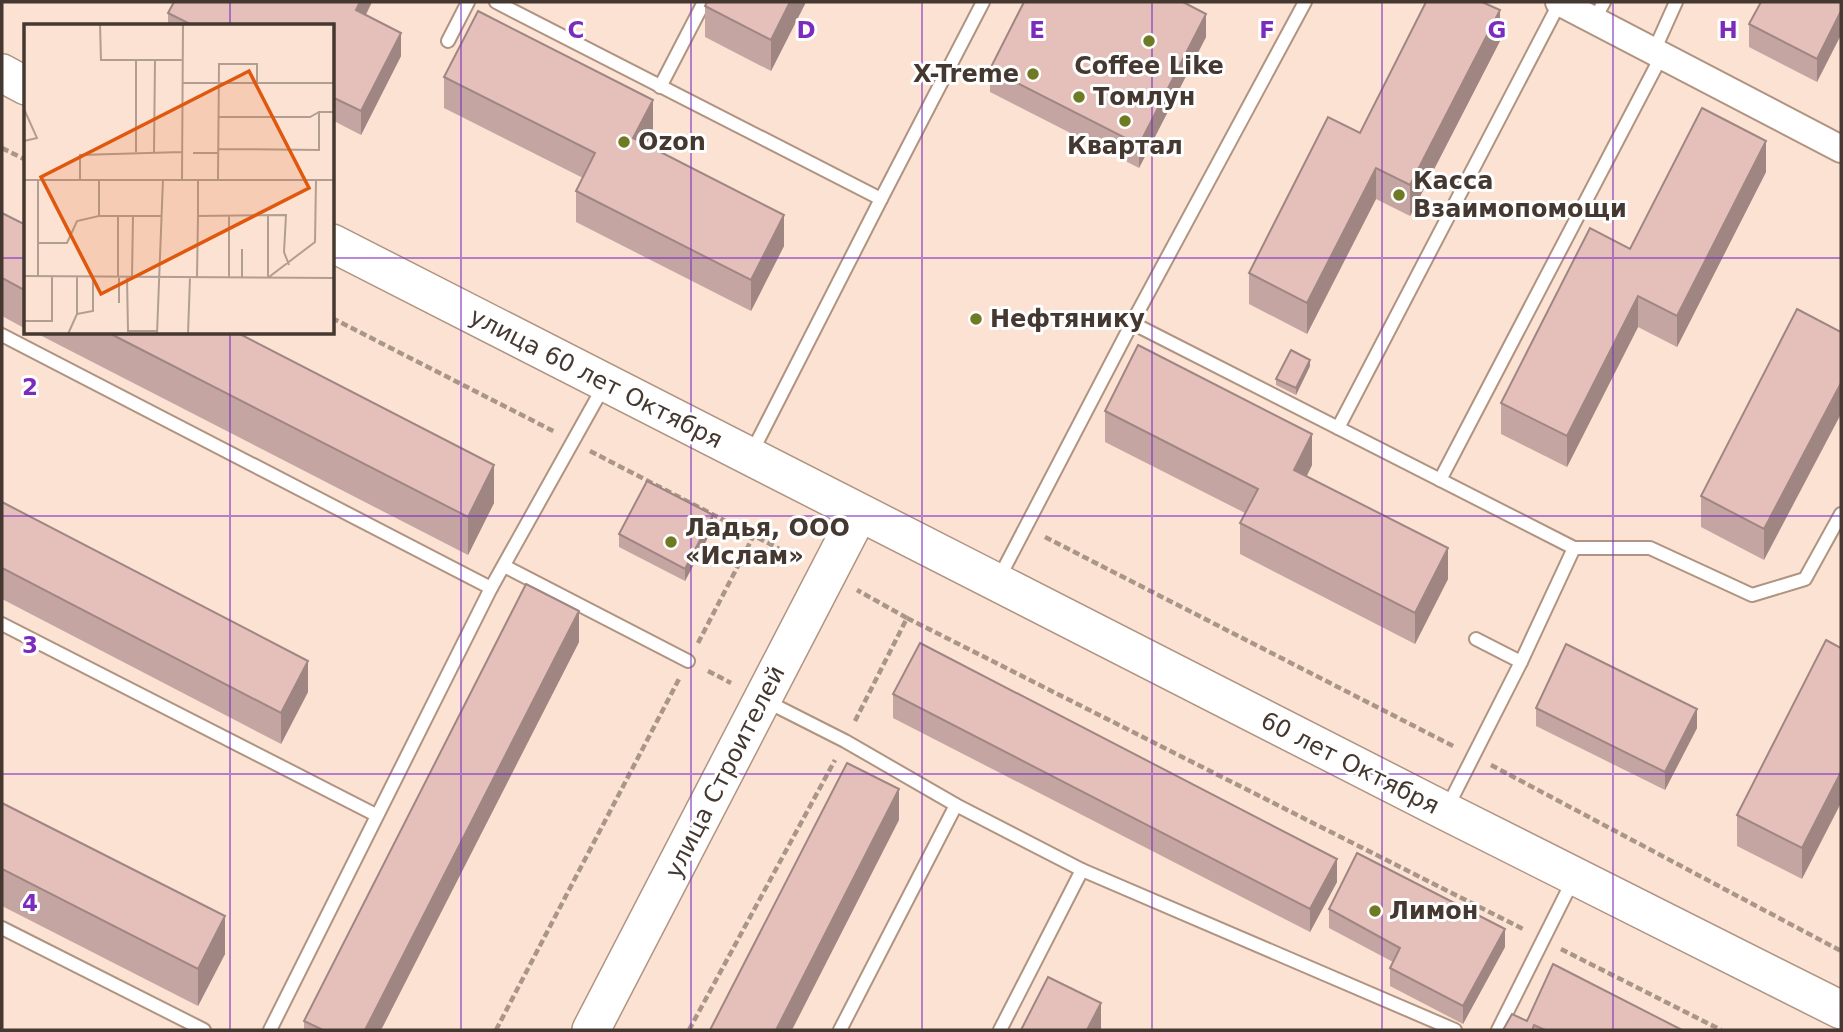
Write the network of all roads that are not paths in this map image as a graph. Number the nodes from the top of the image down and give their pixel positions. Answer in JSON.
{"nodes":[{"id":1,"x":468,"y":2,"type":"edge"},
{"id":2,"x":496,"y":2,"type":"edge"},
{"id":3,"x":704,"y":2,"type":"edge"},
{"id":4,"x":983,"y":2,"type":"edge"},
{"id":5,"x":1305,"y":2,"type":"edge"},
{"id":6,"x":1559,"y":2,"type":"edge"},
{"id":7,"x":1676,"y":2,"type":"edge"},
{"id":8,"x":1599,"y":11,"type":"edge"},
{"id":9,"x":448,"y":41,"type":"dead end"},
{"id":10,"x":1658,"y":53,"type":"junction"},
{"id":11,"x":2,"y":73,"type":"edge"},
{"id":12,"x":24,"y":85,"type":"edge"},
{"id":13,"x":660,"y":87,"type":"junction"},
{"id":14,"x":1839,"y":143,"type":"edge"},
{"id":15,"x":881,"y":199,"type":"junction"},
{"id":16,"x":334,"y":244,"type":"edge"},
{"id":17,"x":1132,"y":323,"type":"junction"},
{"id":18,"x":2,"y":335,"type":"edge"},
{"id":19,"x":605,"y":383,"type":"junction"},
{"id":20,"x":1338,"y":428,"type":"junction"},
{"id":21,"x":749,"y":457,"type":"junction"},
{"id":22,"x":1440,"y":480,"type":"junction"},
{"id":23,"x":859,"y":513,"type":"junction"},
{"id":24,"x":1841,"y":514,"type":"edge"},
{"id":25,"x":1574,"y":548,"type":"junction"},
{"id":26,"x":503,"y":566,"type":"junction"},
{"id":27,"x":997,"y":583,"type":"junction"},
{"id":28,"x":491,"y":589,"type":"junction"},
{"id":29,"x":2,"y":625,"type":"edge"},
{"id":30,"x":1476,"y":639,"type":"dead end"},
{"id":31,"x":688,"y":661,"type":"road end"},
{"id":32,"x":1521,"y":662,"type":"junction"},
{"id":33,"x":762,"y":700,"type":"junction"},
{"id":34,"x":956,"y":805,"type":"junction"},
{"id":35,"x":1445,"y":811,"type":"junction"},
{"id":36,"x":376,"y":816,"type":"junction"},
{"id":37,"x":1082,"y":870,"type":"junction"},
{"id":38,"x":1575,"y":876,"type":"junction"},
{"id":39,"x":2,"y":928,"type":"edge"},
{"id":40,"x":1841,"y":1010,"type":"edge"},
{"id":41,"x":204,"y":1030,"type":"edge"},
{"id":42,"x":270,"y":1030,"type":"edge"},
{"id":43,"x":592,"y":1030,"type":"edge"},
{"id":44,"x":840,"y":1030,"type":"edge"},
{"id":45,"x":1000,"y":1030,"type":"edge"},
{"id":46,"x":1455,"y":1030,"type":"edge"},
{"id":47,"x":1498,"y":1030,"type":"edge"}],
"edges":[{"from":1,"to":9,"type":"lane"},
{"from":2,"to":13,"type":"lane"},
{"from":3,"to":13,"type":"lane"},
{"from":4,"to":15,"type":"lane"},
{"from":5,"to":17,"type":"lane"},
{"from":6,"to":8,"type":"street"},
{"from":6,"to":20,"type":"lane"},
{"from":7,"to":10,"type":"lane"},
{"from":8,"to":10,"type":"street"},
{"from":10,"to":14,"type":"street"},
{"from":10,"to":22,"type":"lane"},
{"from":11,"to":12,"type":"main road"},
{"from":13,"to":15,"type":"lane"},
{"from":15,"to":21,"type":"lane"},
{"from":16,"to":19,"type":"main road","name":"улица 60 лет Октября"},
{"from":17,"to":20,"type":"lane"},
{"from":17,"to":27,"type":"lane"},
{"from":18,"to":28,"type":"lane"},
{"from":19,"to":21,"type":"main road","name":"улица 60 лет Октября"},
{"from":19,"to":26,"type":"lane"},
{"from":20,"to":22,"type":"lane"},
{"from":21,"to":23,"type":"main road","name":"улица 60 лет Октября"},
{"from":22,"to":25,"type":"lane"},
{"from":23,"to":27,"type":"main road","name":"60 лет Октября"},
{"from":23,"to":33,"type":"main road","name":"улица Строителей"},
{"from":24,"to":25,"type":"lane"},
{"from":25,"to":32,"type":"lane"},
{"from":26,"to":28,"type":"lane"},
{"from":26,"to":31,"type":"lane"},
{"from":27,"to":35,"type":"main road","name":"60 лет Октября"},
{"from":28,"to":36,"type":"lane"},
{"from":29,"to":36,"type":"lane"},
{"from":30,"to":32,"type":"lane"},
{"from":32,"to":35,"type":"lane"},
{"from":33,"to":34,"type":"lane"},
{"from":33,"to":43,"type":"main road","name":"улица Строителей"},
{"from":34,"to":37,"type":"lane"},
{"from":34,"to":44,"type":"lane"},
{"from":35,"to":38,"type":"main road","name":"60 лет Октября"},
{"from":36,"to":42,"type":"lane"},
{"from":37,"to":45,"type":"lane"},
{"from":37,"to":46,"type":"lane"},
{"from":38,"to":40,"type":"main road","name":"60 лет Октября"},
{"from":38,"to":47,"type":"lane"},
{"from":39,"to":41,"type":"lane"}]}
